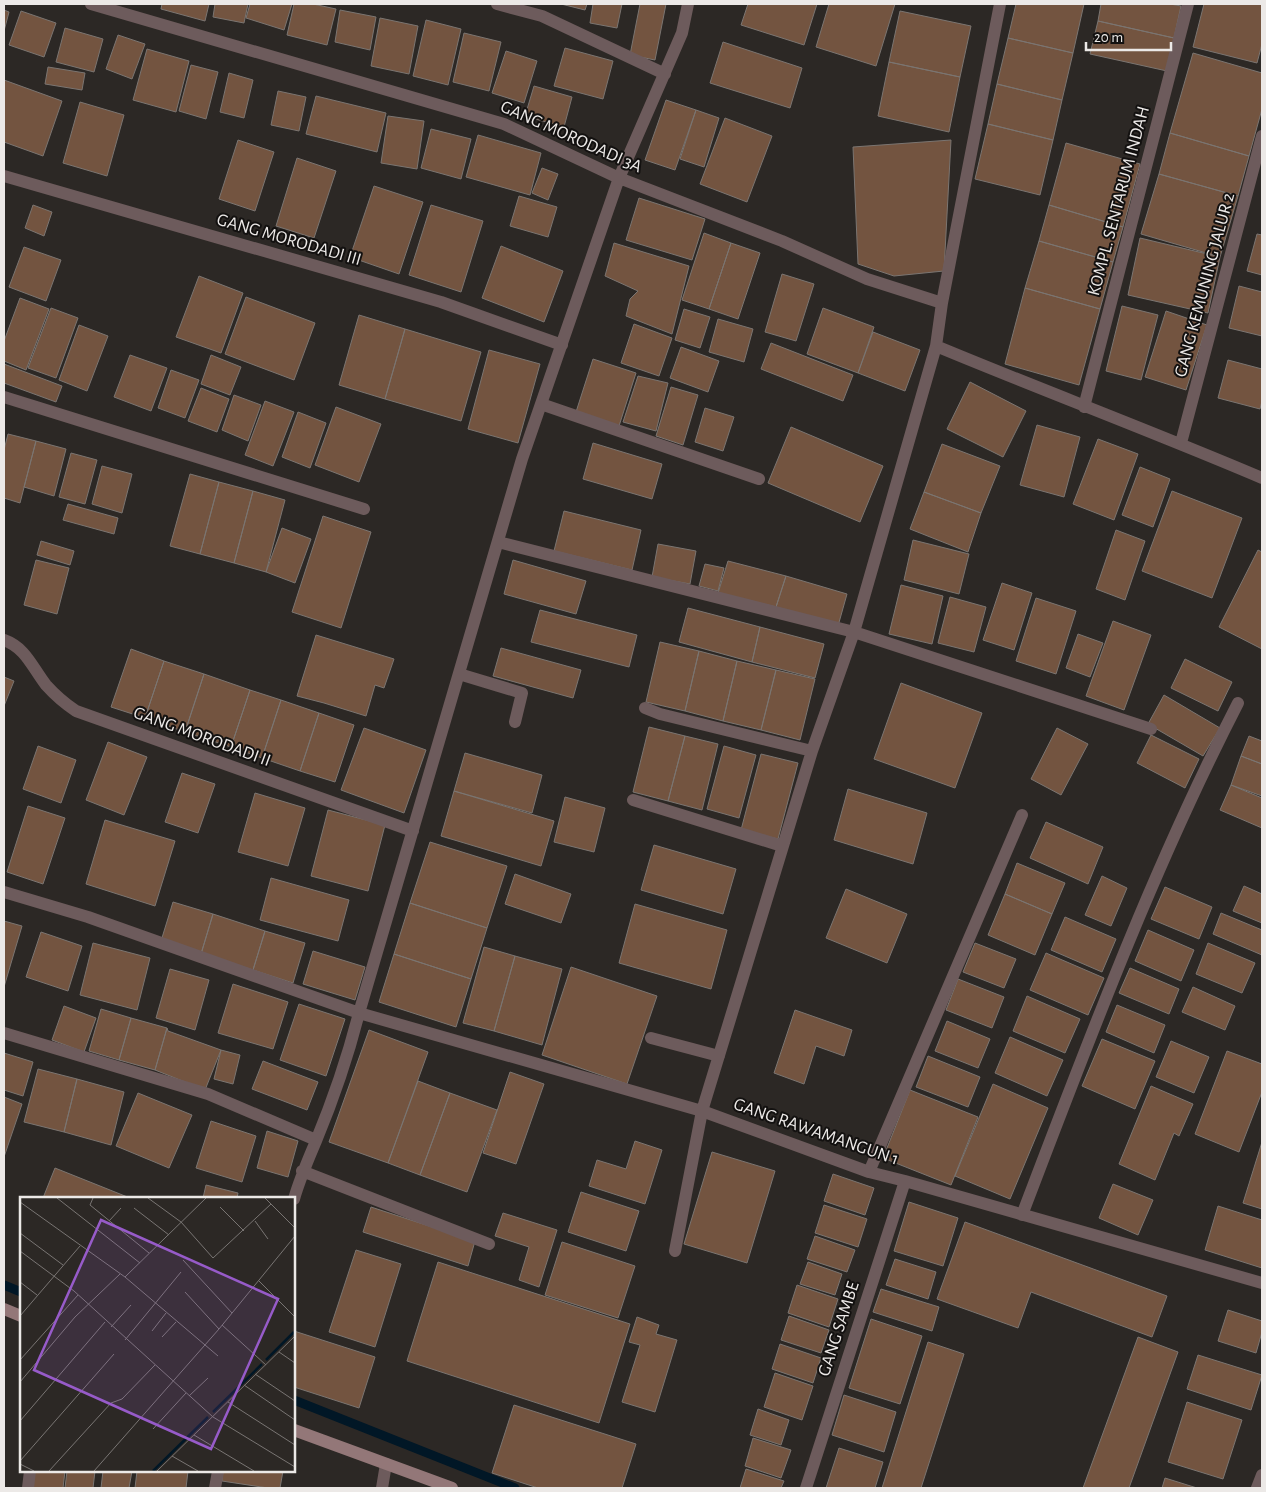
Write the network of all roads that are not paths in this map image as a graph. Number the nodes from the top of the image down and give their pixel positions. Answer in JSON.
{"nodes":[{"id":1,"x":91,"y":4,"type":"edge"},
{"id":2,"x":497,"y":4,"type":"edge"},
{"id":3,"x":688,"y":4,"type":"edge"},
{"id":4,"x":1000,"y":4,"type":"edge"},
{"id":5,"x":1188,"y":4,"type":"edge"},
{"id":6,"x":665,"y":74,"type":"junction"},
{"id":7,"x":1262,"y":136,"type":"edge"},
{"id":8,"x":4,"y":176,"type":"edge"},
{"id":9,"x":619,"y":178,"type":"junction"},
{"id":10,"x":942,"y":303,"type":"junction"},
{"id":11,"x":562,"y":345,"type":"junction"},
{"id":12,"x":936,"y":346,"type":"junction"},
{"id":13,"x":4,"y":397,"type":"edge"},
{"id":14,"x":541,"y":404,"type":"junction"},
{"id":15,"x":1084,"y":407,"type":"junction"},
{"id":16,"x":1181,"y":443,"type":"junction"},
{"id":17,"x":1262,"y":478,"type":"edge"},
{"id":18,"x":759,"y":479,"type":"dead end"},
{"id":19,"x":364,"y":509,"type":"dead end"},
{"id":20,"x":498,"y":542,"type":"junction"},
{"id":21,"x":854,"y":632,"type":"junction"},
{"id":22,"x":4,"y":640,"type":"edge"},
{"id":23,"x":460,"y":674,"type":"junction"},
{"id":24,"x":1238,"y":703,"type":"dead end"},
{"id":25,"x":645,"y":708,"type":"dead end"},
{"id":26,"x":515,"y":722,"type":"dead end"},
{"id":27,"x":1151,"y":729,"type":"dead end"},
{"id":28,"x":812,"y":751,"type":"junction"},
{"id":29,"x":633,"y":800,"type":"dead end"},
{"id":30,"x":1022,"y":815,"type":"dead end"},
{"id":31,"x":413,"y":831,"type":"junction"},
{"id":32,"x":782,"y":846,"type":"junction"},
{"id":33,"x":4,"y":892,"type":"edge"},
{"id":34,"x":359,"y":1013,"type":"junction"},
{"id":35,"x":4,"y":1033,"type":"edge"},
{"id":36,"x":651,"y":1038,"type":"dead end"},
{"id":37,"x":719,"y":1056,"type":"junction"},
{"id":38,"x":702,"y":1110,"type":"junction"},
{"id":39,"x":316,"y":1140,"type":"junction"},
{"id":40,"x":302,"y":1171,"type":"junction"},
{"id":41,"x":869,"y":1172,"type":"junction"},
{"id":42,"x":905,"y":1181,"type":"junction"},
{"id":43,"x":294,"y":1197,"type":"edge"},
{"id":44,"x":1022,"y":1214,"type":"junction"},
{"id":45,"x":489,"y":1244,"type":"dead end"},
{"id":46,"x":675,"y":1251,"type":"dead end"},
{"id":47,"x":1262,"y":1283,"type":"edge"},
{"id":48,"x":4,"y":1309,"type":"edge"},
{"id":49,"x":20,"y":1316,"type":"edge"},
{"id":50,"x":295,"y":1430,"type":"edge"},
{"id":51,"x":386,"y":1464,"type":"junction"},
{"id":52,"x":30,"y":1472,"type":"edge"},
{"id":53,"x":218,"y":1472,"type":"edge"},
{"id":54,"x":1262,"y":1475,"type":"edge"},
{"id":55,"x":28,"y":1488,"type":"edge"},
{"id":56,"x":215,"y":1488,"type":"edge"},
{"id":57,"x":382,"y":1488,"type":"edge"},
{"id":58,"x":452,"y":1488,"type":"edge"},
{"id":59,"x":806,"y":1488,"type":"edge"},
{"id":60,"x":1257,"y":1488,"type":"edge"}],
"edges":[{"from":1,"to":9,"type":"street","name":"GANG MORODADI 3A"},
{"from":2,"to":6,"type":"street"},
{"from":3,"to":6,"type":"street"},
{"from":4,"to":10,"type":"street"},
{"from":5,"to":15,"type":"street","name":"KOMPL. SENTARUM INDAH"},
{"from":6,"to":9,"type":"street"},
{"from":7,"to":16,"type":"street","name":"GANG KEMUNING JALUR 2"},
{"from":8,"to":11,"type":"street","name":"GANG MORODADI III"},
{"from":9,"to":10,"type":"street","name":"GANG MORODADI 3A"},
{"from":9,"to":11,"type":"street"},
{"from":10,"to":12,"type":"street"},
{"from":11,"to":14,"type":"street"},
{"from":12,"to":15,"type":"street"},
{"from":12,"to":21,"type":"street"},
{"from":13,"to":19,"type":"street"},
{"from":14,"to":18,"type":"street"},
{"from":14,"to":20,"type":"street"},
{"from":15,"to":16,"type":"street"},
{"from":16,"to":17,"type":"street"},
{"from":20,"to":21,"type":"street"},
{"from":20,"to":23,"type":"street"},
{"from":21,"to":27,"type":"street"},
{"from":21,"to":28,"type":"street"},
{"from":22,"to":31,"type":"street","name":"GANG MORODADI II"},
{"from":23,"to":26,"type":"street"},
{"from":23,"to":31,"type":"street"},
{"from":24,"to":44,"type":"street"},
{"from":25,"to":28,"type":"street"},
{"from":28,"to":32,"type":"street"},
{"from":29,"to":32,"type":"street"},
{"from":30,"to":41,"type":"street"},
{"from":31,"to":34,"type":"street"},
{"from":32,"to":37,"type":"street"},
{"from":33,"to":34,"type":"street","name":"GANG RAWAMANGUN 1"},
{"from":34,"to":38,"type":"street","name":"GANG RAWAMANGUN 1"},
{"from":34,"to":39,"type":"street"},
{"from":35,"to":39,"type":"street"},
{"from":36,"to":37,"type":"street"},
{"from":37,"to":38,"type":"street"},
{"from":38,"to":41,"type":"street","name":"GANG RAWAMANGUN 1"},
{"from":38,"to":46,"type":"street"},
{"from":39,"to":40,"type":"street"},
{"from":40,"to":43,"type":"street"},
{"from":40,"to":45,"type":"street"},
{"from":41,"to":42,"type":"street","name":"GANG RAWAMANGUN 1"},
{"from":42,"to":44,"type":"street","name":"GANG RAWAMANGUN 1"},
{"from":42,"to":59,"type":"street","name":"GANG SAMBE"},
{"from":44,"to":47,"type":"street","name":"GANG RAWAMANGUN 1"},
{"from":48,"to":49,"type":"street"},
{"from":50,"to":51,"type":"street"},
{"from":51,"to":57,"type":"street"},
{"from":51,"to":58,"type":"street"},
{"from":52,"to":55,"type":"street"},
{"from":53,"to":56,"type":"street"},
{"from":54,"to":60,"type":"street"}]}
